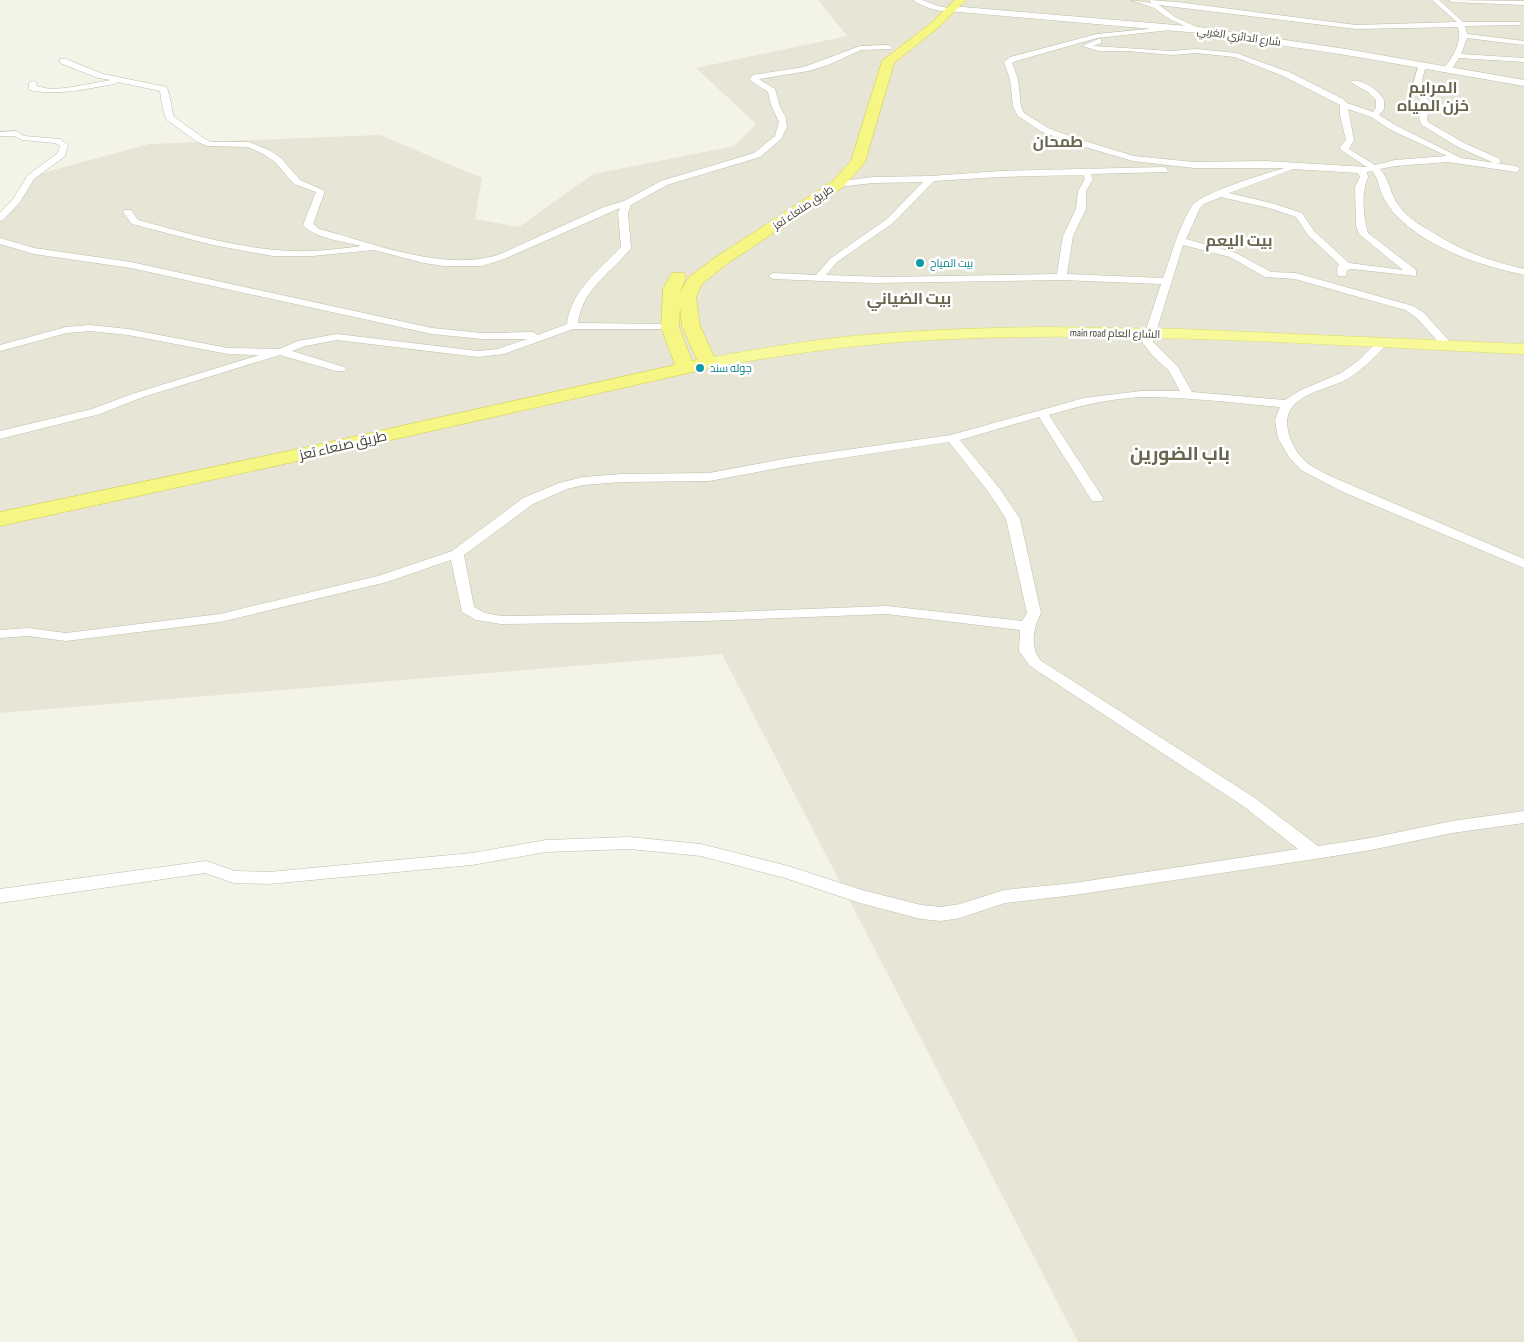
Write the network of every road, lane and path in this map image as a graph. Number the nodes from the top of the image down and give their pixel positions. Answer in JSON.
{"nodes":[{"id":1,"x":916,"y":0,"type":"edge"},
{"id":2,"x":1134,"y":0,"type":"edge"},
{"id":3,"x":1435,"y":0,"type":"edge"},
{"id":4,"x":1452,"y":0,"type":"edge"},
{"id":5,"x":1154,"y":3,"type":"edge"},
{"id":6,"x":1524,"y":3,"type":"edge"},
{"id":7,"x":949,"y":4,"type":"edge"},
{"id":8,"x":1461,"y":23,"type":"junction"},
{"id":9,"x":1519,"y":23,"type":"dead end"},
{"id":10,"x":1177,"y":28,"type":"junction"},
{"id":11,"x":1199,"y":30,"type":"junction"},
{"id":12,"x":1129,"y":33,"type":"junction"},
{"id":13,"x":1464,"y":36,"type":"junction"},
{"id":14,"x":1524,"y":43,"type":"edge"},
{"id":15,"x":888,"y":47,"type":"junction"},
{"id":16,"x":1458,"y":56,"type":"junction"},
{"id":17,"x":1524,"y":60,"type":"edge"},
{"id":18,"x":63,"y":61,"type":"dead end"},
{"id":19,"x":1422,"y":66,"type":"junction"},
{"id":20,"x":1447,"y":70,"type":"junction"},
{"id":21,"x":123,"y":81,"type":"junction"},
{"id":22,"x":1354,"y":82,"type":"dead end"},
{"id":23,"x":33,"y":83,"type":"dead end"},
{"id":24,"x":1524,"y":84,"type":"edge"},
{"id":25,"x":862,"y":97,"type":"dead end"},
{"id":26,"x":1344,"y":106,"type":"junction"},
{"id":27,"x":1374,"y":115,"type":"junction"},
{"id":28,"x":0,"y":134,"type":"edge"},
{"id":29,"x":842,"y":160,"type":"dead end"},
{"id":30,"x":1463,"y":160,"type":"junction"},
{"id":31,"x":1194,"y":165,"type":"junction"},
{"id":32,"x":1299,"y":166,"type":"junction"},
{"id":33,"x":1374,"y":168,"type":"junction"},
{"id":34,"x":1520,"y":170,"type":"edge"},
{"id":35,"x":1362,"y":171,"type":"junction"},
{"id":36,"x":1086,"y":172,"type":"junction"},
{"id":37,"x":931,"y":179,"type":"junction"},
{"id":38,"x":820,"y":180,"type":"junction"},
{"id":39,"x":838,"y":184,"type":"junction"},
{"id":40,"x":1221,"y":194,"type":"junction"},
{"id":41,"x":627,"y":203,"type":"junction"},
{"id":42,"x":128,"y":212,"type":"dead end"},
{"id":43,"x":0,"y":218,"type":"edge"},
{"id":44,"x":0,"y":241,"type":"edge"},
{"id":45,"x":1181,"y":241,"type":"junction"},
{"id":46,"x":377,"y":247,"type":"junction"},
{"id":47,"x":715,"y":247,"type":"dead end"},
{"id":48,"x":1345,"y":266,"type":"junction"},
{"id":49,"x":687,"y":268,"type":"dead end"},
{"id":50,"x":1524,"y":272,"type":"edge"},
{"id":51,"x":773,"y":276,"type":"dead end"},
{"id":52,"x":1062,"y":276,"type":"junction"},
{"id":53,"x":819,"y":277,"type":"junction"},
{"id":54,"x":1167,"y":282,"type":"junction"},
{"id":55,"x":1348,"y":289,"type":"junction"},
{"id":56,"x":572,"y":326,"type":"junction"},
{"id":57,"x":670,"y":327,"type":"junction"},
{"id":58,"x":1150,"y":333,"type":"junction"},
{"id":59,"x":545,"y":334,"type":"junction"},
{"id":60,"x":1382,"y":343,"type":"junction"},
{"id":61,"x":1448,"y":346,"type":"junction"},
{"id":62,"x":0,"y":348,"type":"edge"},
{"id":63,"x":1524,"y":350,"type":"edge"},
{"id":64,"x":280,"y":352,"type":"junction"},
{"id":65,"x":708,"y":363,"type":"junction"},
{"id":66,"x":686,"y":368,"type":"junction"},
{"id":67,"x":340,"y":369,"type":"dead end"},
{"id":68,"x":1188,"y":395,"type":"junction"},
{"id":69,"x":1287,"y":404,"type":"junction"},
{"id":70,"x":1041,"y":412,"type":"junction"},
{"id":71,"x":0,"y":435,"type":"edge"},
{"id":72,"x":952,"y":438,"type":"junction"},
{"id":73,"x":1097,"y":498,"type":"dead end"},
{"id":74,"x":0,"y":519,"type":"edge"},
{"id":75,"x":457,"y":554,"type":"junction"},
{"id":76,"x":1524,"y":564,"type":"edge"},
{"id":77,"x":1027,"y":626,"type":"junction"},
{"id":78,"x":0,"y":634,"type":"edge"},
{"id":79,"x":1524,"y":817,"type":"edge"},
{"id":80,"x":1315,"y":852,"type":"junction"},
{"id":81,"x":0,"y":896,"type":"edge"}],
"edges":[{"from":1,"to":7,"type":"street"},
{"from":2,"to":5,"type":"street"},
{"from":3,"to":8,"type":"street"},
{"from":4,"to":6,"type":"street"},
{"from":5,"to":8,"type":"street"},
{"from":5,"to":11,"type":"street"},
{"from":7,"to":10,"type":"street","name":"شارع الدائري الغربي"},
{"from":7,"to":15,"type":"highway"},
{"from":7,"to":39,"type":"highway","name":"طريق صنعاء تعز"},
{"from":8,"to":9,"type":"street"},
{"from":8,"to":13,"type":"street"},
{"from":10,"to":11,"type":"street","name":"شارع الدائري الغربي"},
{"from":10,"to":12,"type":"street"},
{"from":11,"to":19,"type":"street","name":"شارع الدائري الغربي"},
{"from":12,"to":26,"type":"street"},
{"from":12,"to":31,"type":"street"},
{"from":13,"to":14,"type":"street"},
{"from":13,"to":16,"type":"street"},
{"from":15,"to":25,"type":"highway"},
{"from":15,"to":41,"type":"street"},
{"from":16,"to":17,"type":"street"},
{"from":16,"to":20,"type":"street"},
{"from":18,"to":21,"type":"street"},
{"from":19,"to":20,"type":"street","name":"شارع الدائري الغربي"},
{"from":19,"to":34,"type":"street"},
{"from":20,"to":24,"type":"street","name":"شارع الدائري الغربي"},
{"from":21,"to":23,"type":"street"},
{"from":21,"to":46,"type":"street"},
{"from":22,"to":27,"type":"street"},
{"from":26,"to":27,"type":"street"},
{"from":26,"to":33,"type":"street"},
{"from":27,"to":30,"type":"street"},
{"from":28,"to":43,"type":"street"},
{"from":29,"to":38,"type":"highway","name":"طريق صنعاء تعز"},
{"from":30,"to":33,"type":"street"},
{"from":30,"to":34,"type":"street"},
{"from":31,"to":32,"type":"street"},
{"from":31,"to":36,"type":"street"},
{"from":32,"to":35,"type":"street"},
{"from":32,"to":40,"type":"street"},
{"from":33,"to":35,"type":"street"},
{"from":33,"to":50,"type":"street"},
{"from":35,"to":48,"type":"street"},
{"from":36,"to":37,"type":"street"},
{"from":36,"to":52,"type":"street"},
{"from":37,"to":39,"type":"street"},
{"from":37,"to":53,"type":"street"},
{"from":38,"to":39,"type":"highway"},
{"from":38,"to":47,"type":"highway","name":"طريق صنعاء تعز"},
{"from":39,"to":65,"type":"highway","name":"طريق صنعاء تعز"},
{"from":40,"to":45,"type":"street"},
{"from":40,"to":48,"type":"street"},
{"from":41,"to":46,"type":"street"},
{"from":41,"to":56,"type":"street"},
{"from":42,"to":46,"type":"street"},
{"from":44,"to":59,"type":"street"},
{"from":45,"to":54,"type":"street"},
{"from":45,"to":55,"type":"street"},
{"from":48,"to":55,"type":"street"},
{"from":49,"to":57,"type":"highway"},
{"from":51,"to":53,"type":"street"},
{"from":52,"to":53,"type":"street"},
{"from":52,"to":54,"type":"street"},
{"from":54,"to":58,"type":"street"},
{"from":55,"to":61,"type":"street"},
{"from":56,"to":57,"type":"street"},
{"from":56,"to":59,"type":"street"},
{"from":57,"to":66,"type":"highway"},
{"from":58,"to":60,"type":"main road","name":"main road الشارع العام"},
{"from":58,"to":65,"type":"main road","name":"main road الشارع العام"},
{"from":58,"to":68,"type":"street"},
{"from":59,"to":64,"type":"street"},
{"from":60,"to":61,"type":"main road","name":"main road الشارع العام"},
{"from":60,"to":69,"type":"street"},
{"from":61,"to":63,"type":"main road","name":"main road الشارع العام"},
{"from":62,"to":64,"type":"street"},
{"from":64,"to":67,"type":"street"},
{"from":64,"to":71,"type":"street"},
{"from":65,"to":66,"type":"highway","name":"طريق صنعاء تعز"},
{"from":66,"to":74,"type":"highway","name":"طريق صنعاء تعز"},
{"from":68,"to":69,"type":"street"},
{"from":68,"to":70,"type":"street"},
{"from":69,"to":76,"type":"street"},
{"from":70,"to":72,"type":"street"},
{"from":70,"to":73,"type":"street"},
{"from":72,"to":75,"type":"street"},
{"from":72,"to":77,"type":"street"},
{"from":75,"to":77,"type":"street"},
{"from":75,"to":78,"type":"street"},
{"from":77,"to":80,"type":"street"},
{"from":79,"to":80,"type":"street"},
{"from":80,"to":81,"type":"street"}]}
